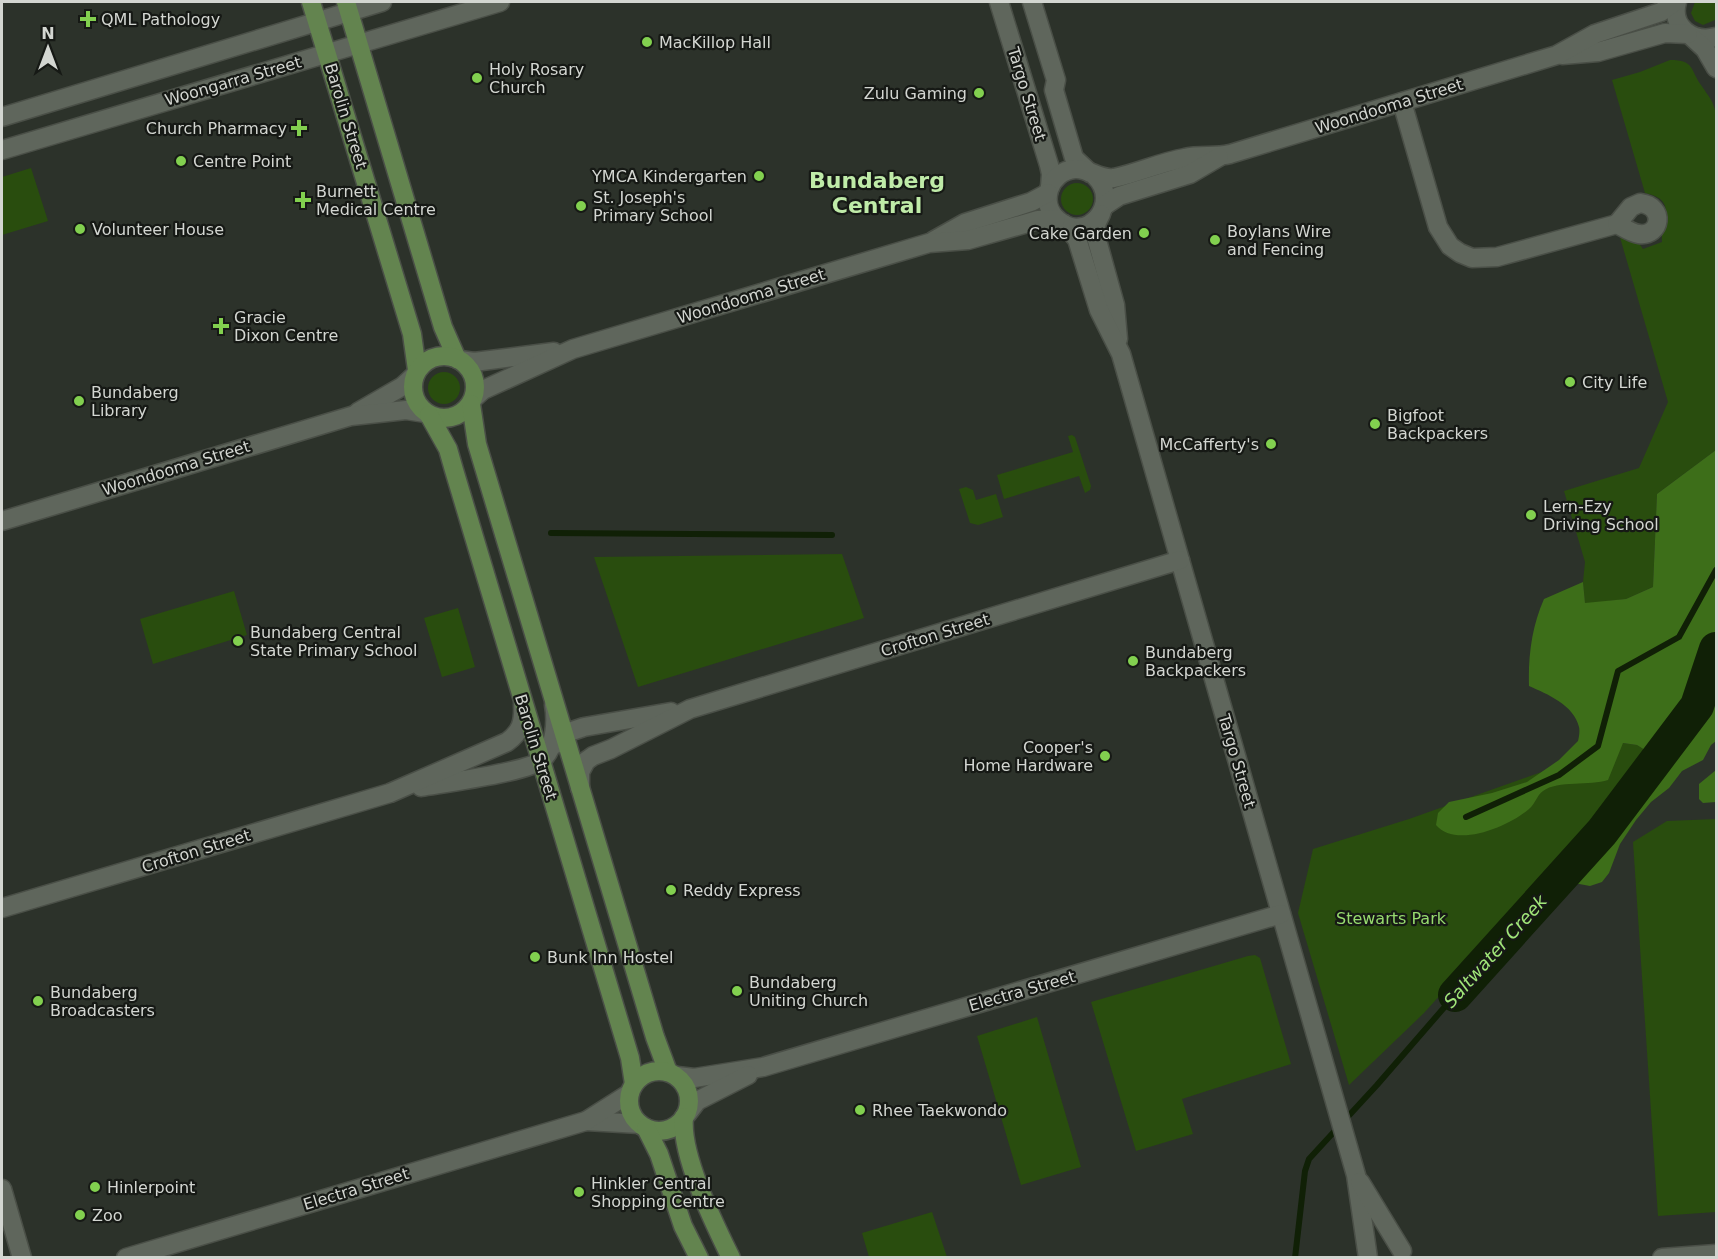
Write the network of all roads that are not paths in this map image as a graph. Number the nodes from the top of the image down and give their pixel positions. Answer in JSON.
{"nodes":[{"id":1,"x":311,"y":2,"type":"edge"},
{"id":2,"x":382,"y":2,"type":"edge"},
{"id":3,"x":500,"y":2,"type":"edge"},
{"id":4,"x":1001,"y":2,"type":"edge"},
{"id":5,"x":1032,"y":2,"type":"edge"},
{"id":6,"x":1676,"y":2,"type":"edge"},
{"id":7,"x":348,"y":7,"type":"edge"},
{"id":8,"x":317,"y":21,"type":"junction"},
{"id":9,"x":1690,"y":35,"type":"junction"},
{"id":10,"x":1716,"y":37,"type":"edge"},
{"id":11,"x":359,"y":44,"type":"junction"},
{"id":12,"x":327,"y":54,"type":"junction"},
{"id":13,"x":1557,"y":55,"type":"junction"},
{"id":14,"x":1716,"y":68,"type":"edge"},
{"id":15,"x":73,"y":96,"type":"junction"},
{"id":16,"x":1401,"y":102,"type":"junction"},
{"id":17,"x":2,"y":117,"type":"edge"},
{"id":18,"x":82,"y":126,"type":"junction"},
{"id":19,"x":2,"y":150,"type":"edge"},
{"id":20,"x":1220,"y":156,"type":"junction"},
{"id":21,"x":1093,"y":174,"type":"junction"},
{"id":22,"x":1049,"y":190,"type":"junction"},
{"id":23,"x":1103,"y":210,"type":"junction"},
{"id":24,"x":1060,"y":222,"type":"junction"},
{"id":25,"x":1617,"y":224,"type":"dead end"},
{"id":26,"x":929,"y":243,"type":"junction"},
{"id":27,"x":1118,"y":347,"type":"junction"},
{"id":28,"x":573,"y":349,"type":"junction"},
{"id":29,"x":458,"y":359,"type":"junction"},
{"id":30,"x":416,"y":373,"type":"junction"},
{"id":31,"x":473,"y":401,"type":"junction"},
{"id":32,"x":427,"y":414,"type":"junction"},
{"id":33,"x":351,"y":416,"type":"junction"},
{"id":34,"x":2,"y":521,"type":"edge"},
{"id":35,"x":1180,"y":560,"type":"junction"},
{"id":36,"x":523,"y":703,"type":"junction"},
{"id":37,"x":554,"y":703,"type":"junction"},
{"id":38,"x":690,"y":709,"type":"junction"},
{"id":39,"x":563,"y":734,"type":"junction"},
{"id":40,"x":541,"y":761,"type":"junction"},
{"id":41,"x":580,"y":788,"type":"junction"},
{"id":42,"x":549,"y":789,"type":"junction"},
{"id":43,"x":390,"y":793,"type":"junction"},
{"id":44,"x":2,"y":908,"type":"edge"},
{"id":45,"x":1281,"y":914,"type":"junction"},
{"id":46,"x":763,"y":1067,"type":"junction"},
{"id":47,"x":673,"y":1074,"type":"junction"},
{"id":48,"x":632,"y":1088,"type":"junction"},
{"id":49,"x":686,"y":1115,"type":"junction"},
{"id":50,"x":586,"y":1121,"type":"junction"},
{"id":51,"x":643,"y":1126,"type":"junction"},
{"id":52,"x":1354,"y":1171,"type":"junction"},
{"id":53,"x":2,"y":1189,"type":"edge"},
{"id":54,"x":1716,"y":1254,"type":"edge"},
{"id":55,"x":1410,"y":1255,"type":"edge"},
{"id":56,"x":22,"y":1257,"type":"edge"},
{"id":57,"x":126,"y":1257,"type":"edge"},
{"id":58,"x":699,"y":1257,"type":"edge"},
{"id":59,"x":731,"y":1257,"type":"edge"},
{"id":60,"x":1368,"y":1257,"type":"edge"},
{"id":61,"x":1662,"y":1257,"type":"edge"}],
"edges":[{"from":1,"to":8,"type":"main road","name":"Barolin Street"},
{"from":2,"to":7,"type":"street","name":"Woongarra Street"},
{"from":3,"to":11,"type":"street","name":"Woongarra Street"},
{"from":4,"to":22,"type":"street","name":"Targo Street"},
{"from":5,"to":21,"type":"street","name":"Targo Street"},
{"from":6,"to":9,"type":"street"},
{"from":6,"to":13,"type":"street","name":"Woondooma Street"},
{"from":7,"to":8,"type":"street","name":"Woongarra Street"},
{"from":7,"to":11,"type":"main road","name":"Barolin Street"},
{"from":8,"to":12,"type":"main road","name":"Barolin Street"},
{"from":8,"to":15,"type":"street","name":"Woongarra Street"},
{"from":9,"to":10,"type":"street","name":"Woondooma Street"},
{"from":9,"to":13,"type":"street","name":"Woondooma Street"},
{"from":9,"to":14,"type":"street"},
{"from":11,"to":12,"type":"street","name":"Woongarra Street"},
{"from":11,"to":29,"type":"main road","name":"Barolin Street"},
{"from":12,"to":18,"type":"street","name":"Woongarra Street"},
{"from":12,"to":30,"type":"main road","name":"Barolin Street"},
{"from":13,"to":16,"type":"street","name":"Woondooma Street"},
{"from":15,"to":17,"type":"street","name":"Woongarra Street"},
{"from":15,"to":18,"type":"street"},
{"from":16,"to":20,"type":"street","name":"Woondooma Street"},
{"from":16,"to":25,"type":"street"},
{"from":18,"to":19,"type":"street","name":"Woongarra Street"},
{"from":20,"to":21,"type":"street","name":"Woondooma Street"},
{"from":20,"to":23,"type":"street","name":"Woondooma Street"},
{"from":21,"to":22,"type":"street"},
{"from":21,"to":23,"type":"street"},
{"from":22,"to":24,"type":"street"},
{"from":22,"to":26,"type":"street","name":"Woondooma Street"},
{"from":23,"to":24,"type":"street"},
{"from":23,"to":27,"type":"street","name":"Targo Street"},
{"from":24,"to":26,"type":"street","name":"Woondooma Street"},
{"from":24,"to":27,"type":"street","name":"Targo Street"},
{"from":26,"to":28,"type":"street","name":"Woondooma Street"},
{"from":27,"to":35,"type":"street","name":"Targo Street"},
{"from":28,"to":29,"type":"street","name":"Woondooma Street"},
{"from":28,"to":31,"type":"street","name":"Woondooma Street"},
{"from":29,"to":30,"type":"main road"},
{"from":29,"to":31,"type":"main road"},
{"from":30,"to":32,"type":"main road"},
{"from":30,"to":33,"type":"street","name":"Woondooma Street"},
{"from":31,"to":32,"type":"main road"},
{"from":31,"to":37,"type":"main road","name":"Barolin Street"},
{"from":32,"to":33,"type":"street","name":"Woondooma Street"},
{"from":32,"to":36,"type":"main road","name":"Barolin Street"},
{"from":33,"to":34,"type":"street","name":"Woondooma Street"},
{"from":35,"to":38,"type":"street","name":"Crofton Street"},
{"from":35,"to":45,"type":"street","name":"Targo Street"},
{"from":36,"to":40,"type":"main road","name":"Barolin Street"},
{"from":36,"to":43,"type":"street","name":"Crofton Street"},
{"from":37,"to":39,"type":"main road","name":"Barolin Street"},
{"from":37,"to":40,"type":"street"},
{"from":38,"to":39,"type":"street","name":"Crofton Street"},
{"from":38,"to":41,"type":"street","name":"Crofton Street"},
{"from":39,"to":41,"type":"main road","name":"Barolin Street"},
{"from":39,"to":42,"type":"street"},
{"from":40,"to":42,"type":"main road","name":"Barolin Street"},
{"from":40,"to":43,"type":"street","name":"Crofton Street"},
{"from":41,"to":47,"type":"main road","name":"Barolin Street"},
{"from":42,"to":48,"type":"main road","name":"Barolin Street"},
{"from":43,"to":44,"type":"street","name":"Crofton Street"},
{"from":45,"to":46,"type":"street","name":"Electra Street"},
{"from":45,"to":52,"type":"street","name":"Targo Street"},
{"from":46,"to":47,"type":"street","name":"Electra Street"},
{"from":46,"to":49,"type":"street","name":"Electra Street"},
{"from":47,"to":48,"type":"main road"},
{"from":47,"to":49,"type":"main road"},
{"from":48,"to":50,"type":"street","name":"Electra Street"},
{"from":48,"to":51,"type":"main road"},
{"from":49,"to":51,"type":"main road"},
{"from":49,"to":59,"type":"main road"},
{"from":50,"to":51,"type":"street","name":"Electra Street"},
{"from":50,"to":57,"type":"street","name":"Electra Street"},
{"from":51,"to":58,"type":"main road"},
{"from":52,"to":55,"type":"street","name":"Targo Street"},
{"from":52,"to":60,"type":"street","name":"Targo Street"},
{"from":53,"to":56,"type":"street"},
{"from":54,"to":61,"type":"street"},
{"from":55,"to":60,"type":"street"}]}
